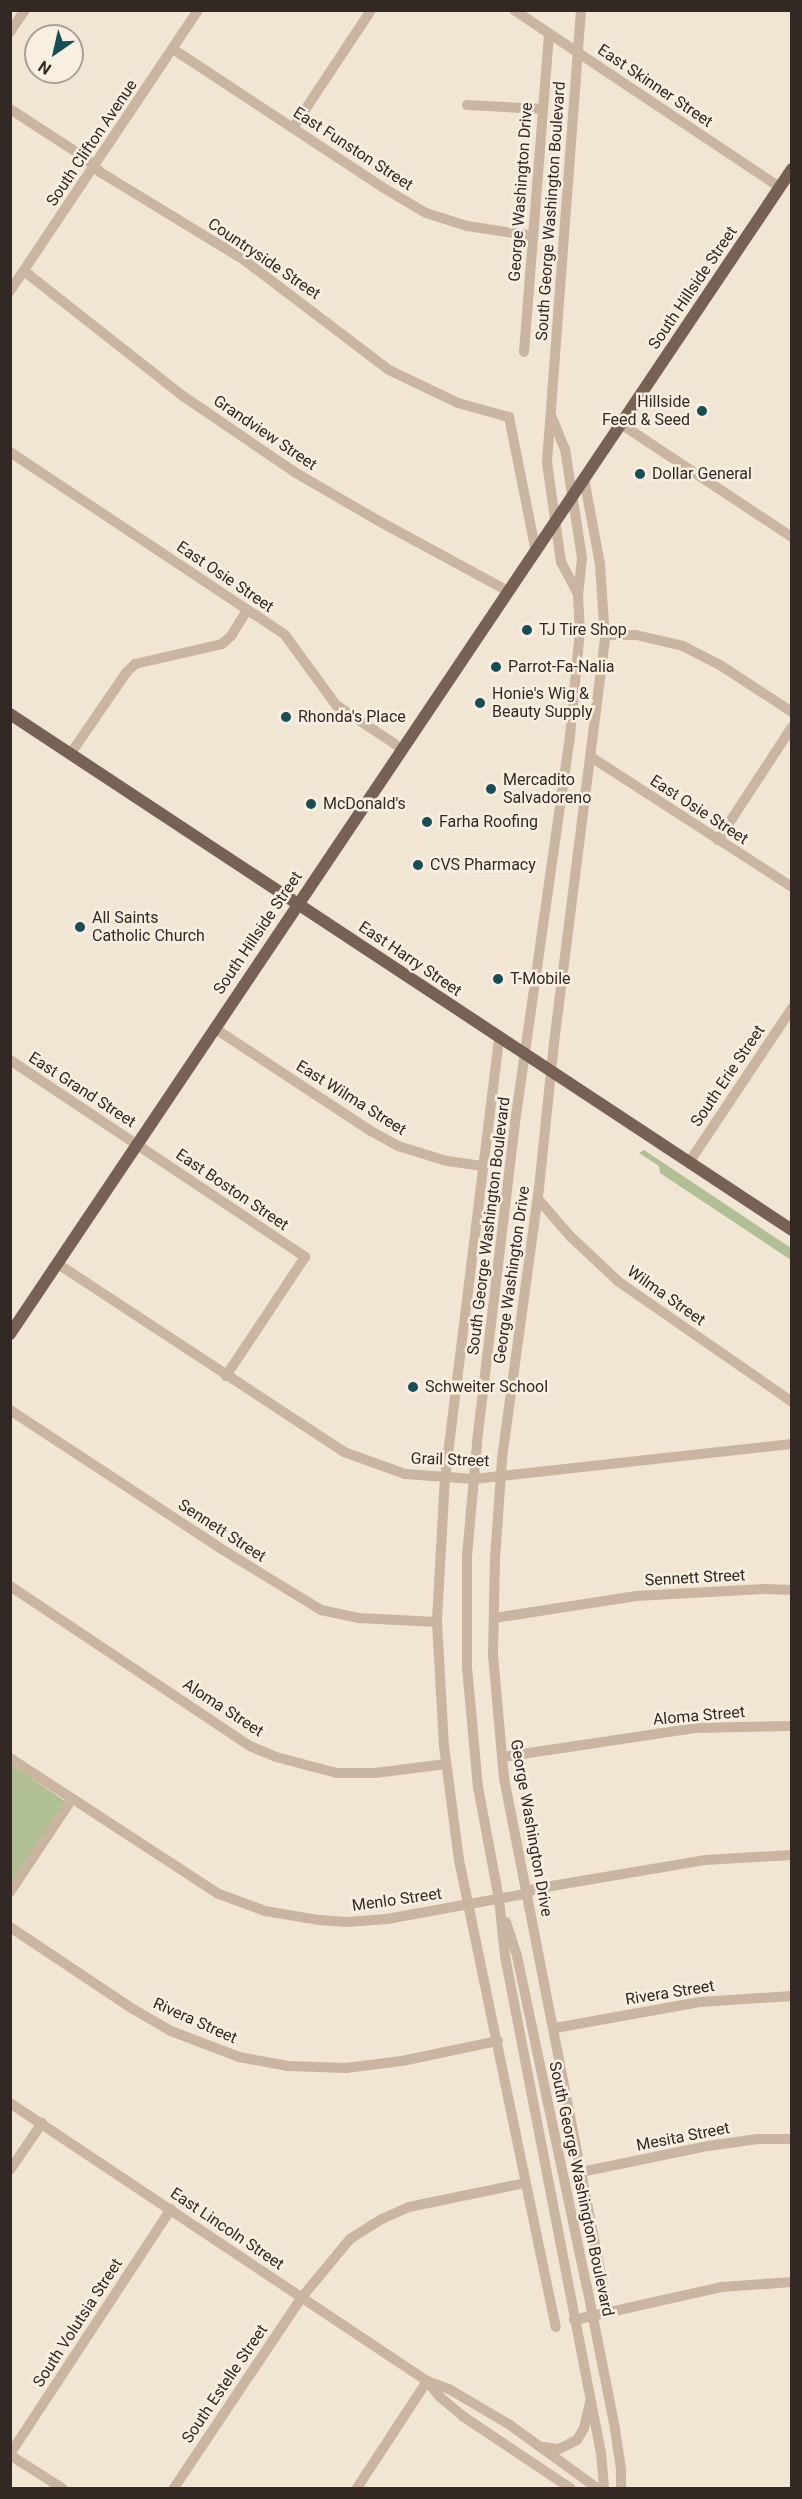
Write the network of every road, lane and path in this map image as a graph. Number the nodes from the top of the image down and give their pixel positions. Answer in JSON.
{"nodes":[{"id":1,"x":25,"y":10,"type":"edge"},
{"id":2,"x":198,"y":10,"type":"edge"},
{"id":3,"x":371,"y":10,"type":"edge"},
{"id":4,"x":514,"y":10,"type":"edge"},
{"id":5,"x":581,"y":10,"type":"edge"},
{"id":6,"x":10,"y":32,"type":"edge"},
{"id":7,"x":549,"y":34,"type":"junction"},
{"id":8,"x":173,"y":49,"type":"junction"},
{"id":9,"x":578,"y":53,"type":"junction"},
{"id":10,"x":467,"y":105,"type":"dead end"},
{"id":11,"x":10,"y":109,"type":"edge"},
{"id":12,"x":543,"y":109,"type":"junction"},
{"id":13,"x":293,"y":128,"type":"junction"},
{"id":14,"x":94,"y":167,"type":"junction"},
{"id":15,"x":792,"y":169,"type":"edge"},
{"id":16,"x":779,"y":187,"type":"junction"},
{"id":17,"x":533,"y":236,"type":"junction"},
{"id":18,"x":24,"y":271,"type":"junction"},
{"id":19,"x":10,"y":291,"type":"edge"},
{"id":20,"x":524,"y":352,"type":"dead end"},
{"id":21,"x":551,"y":414,"type":"junction"},
{"id":22,"x":621,"y":424,"type":"junction"},
{"id":23,"x":10,"y":452,"type":"edge"},
{"id":24,"x":584,"y":478,"type":"junction"},
{"id":25,"x":572,"y":499,"type":"junction"},
{"id":26,"x":555,"y":522,"type":"junction"},
{"id":27,"x":792,"y":537,"type":"edge"},
{"id":28,"x":536,"y":552,"type":"junction"},
{"id":29,"x":508,"y":591,"type":"junction"},
{"id":30,"x":578,"y":594,"type":"junction"},
{"id":31,"x":247,"y":609,"type":"junction"},
{"id":32,"x":604,"y":635,"type":"junction"},
{"id":33,"x":792,"y":712,"type":"edge"},
{"id":34,"x":10,"y":714,"type":"edge"},
{"id":35,"x":792,"y":727,"type":"edge"},
{"id":36,"x":401,"y":748,"type":"junction"},
{"id":37,"x":71,"y":753,"type":"junction"},
{"id":38,"x":591,"y":757,"type":"junction"},
{"id":39,"x":718,"y":840,"type":"junction"},
{"id":40,"x":792,"y":887,"type":"edge"},
{"id":41,"x":297,"y":904,"type":"junction"},
{"id":42,"x":792,"y":1008,"type":"edge"},
{"id":43,"x":214,"y":1028,"type":"junction"},
{"id":44,"x":499,"y":1039,"type":"junction"},
{"id":45,"x":526,"y":1057,"type":"junction"},
{"id":46,"x":10,"y":1060,"type":"edge"},
{"id":47,"x":551,"y":1073,"type":"junction"},
{"id":48,"x":138,"y":1144,"type":"junction"},
{"id":49,"x":690,"y":1161,"type":"junction"},
{"id":50,"x":484,"y":1166,"type":"junction"},
{"id":51,"x":538,"y":1199,"type":"junction"},
{"id":52,"x":792,"y":1230,"type":"edge"},
{"id":53,"x":58,"y":1264,"type":"junction"},
{"id":54,"x":10,"y":1334,"type":"edge"},
{"id":55,"x":226,"y":1376,"type":"junction"},
{"id":56,"x":792,"y":1402,"type":"edge"},
{"id":57,"x":10,"y":1410,"type":"edge"},
{"id":58,"x":792,"y":1444,"type":"edge"},
{"id":59,"x":501,"y":1476,"type":"junction"},
{"id":60,"x":445,"y":1477,"type":"junction"},
{"id":61,"x":474,"y":1479,"type":"junction"},
{"id":62,"x":10,"y":1586,"type":"edge"},
{"id":63,"x":792,"y":1590,"type":"edge"},
{"id":64,"x":494,"y":1618,"type":"junction"},
{"id":65,"x":437,"y":1622,"type":"junction"},
{"id":66,"x":792,"y":1726,"type":"edge"},
{"id":67,"x":502,"y":1757,"type":"junction"},
{"id":68,"x":10,"y":1758,"type":"edge"},
{"id":69,"x":446,"y":1764,"type":"junction"},
{"id":70,"x":72,"y":1799,"type":"junction"},
{"id":71,"x":792,"y":1855,"type":"edge"},
{"id":72,"x":10,"y":1892,"type":"edge"},
{"id":73,"x":525,"y":1894,"type":"junction"},
{"id":74,"x":499,"y":1899,"type":"junction"},
{"id":75,"x":469,"y":1904,"type":"junction"},
{"id":76,"x":10,"y":1927,"type":"edge"},
{"id":77,"x":792,"y":1995,"type":"edge"},
{"id":78,"x":555,"y":2028,"type":"junction"},
{"id":79,"x":498,"y":2041,"type":"junction"},
{"id":80,"x":10,"y":2103,"type":"edge"},
{"id":81,"x":42,"y":2123,"type":"junction"},
{"id":82,"x":792,"y":2139,"type":"edge"},
{"id":83,"x":10,"y":2170,"type":"edge"},
{"id":84,"x":582,"y":2172,"type":"junction"},
{"id":85,"x":525,"y":2182,"type":"junction"},
{"id":86,"x":171,"y":2209,"type":"junction"},
{"id":87,"x":792,"y":2282,"type":"edge"},
{"id":88,"x":603,"y":2285,"type":"dead end"},
{"id":89,"x":302,"y":2297,"type":"junction"},
{"id":90,"x":592,"y":2315,"type":"junction"},
{"id":91,"x":574,"y":2320,"type":"junction"},
{"id":92,"x":556,"y":2327,"type":"dead end"},
{"id":93,"x":427,"y":2381,"type":"junction"},
{"id":94,"x":590,"y":2400,"type":"junction"},
{"id":95,"x":541,"y":2447,"type":"junction"},
{"id":96,"x":10,"y":2454,"type":"edge"},
{"id":97,"x":555,"y":2479,"type":"junction"},
{"id":98,"x":62,"y":2488,"type":"edge"},
{"id":99,"x":174,"y":2488,"type":"edge"},
{"id":100,"x":357,"y":2488,"type":"edge"},
{"id":101,"x":549,"y":2488,"type":"edge"},
{"id":102,"x":570,"y":2488,"type":"edge"},
{"id":103,"x":597,"y":2488,"type":"edge"},
{"id":104,"x":604,"y":2488,"type":"edge"},
{"id":105,"x":621,"y":2488,"type":"edge"}],
"edges":[{"from":1,"to":6,"type":"street"},
{"from":2,"to":8,"type":"street","name":"South Clifton Avenue"},
{"from":3,"to":13,"type":"street"},
{"from":4,"to":7,"type":"street","name":"East Skinner Street"},
{"from":5,"to":9,"type":"street","name":"South George Washington Boulevard"},
{"from":7,"to":9,"type":"street","name":"East Skinner Street"},
{"from":7,"to":12,"type":"street","name":"George Washington Drive"},
{"from":8,"to":13,"type":"street","name":"East Funston Street"},
{"from":8,"to":14,"type":"street","name":"South Clifton Avenue"},
{"from":9,"to":16,"type":"street","name":"East Skinner Street"},
{"from":9,"to":21,"type":"street","name":"South George Washington Boulevard"},
{"from":10,"to":12,"type":"street"},
{"from":11,"to":14,"type":"street","name":"Countryside Street"},
{"from":12,"to":17,"type":"street","name":"George Washington Drive"},
{"from":13,"to":17,"type":"street","name":"East Funston Street"},
{"from":14,"to":18,"type":"street","name":"South Clifton Avenue"},
{"from":14,"to":28,"type":"street","name":"Countryside Street"},
{"from":15,"to":16,"type":"main road","name":"South Hillside Street"},
{"from":16,"to":22,"type":"main road","name":"South Hillside Street"},
{"from":17,"to":20,"type":"street","name":"George Washington Drive"},
{"from":18,"to":19,"type":"street","name":"South Clifton Avenue"},
{"from":18,"to":29,"type":"street","name":"Grandview Street"},
{"from":21,"to":25,"type":"street","name":"South George Washington Boulevard"},
{"from":21,"to":26,"type":"street","name":"South George Washington Boulevard"},
{"from":22,"to":24,"type":"main road","name":"South Hillside Street"},
{"from":22,"to":27,"type":"street"},
{"from":23,"to":31,"type":"street","name":"East Osie Street"},
{"from":24,"to":25,"type":"main road","name":"South Hillside Street"},
{"from":24,"to":32,"type":"street","name":"George Washington Drive"},
{"from":25,"to":26,"type":"main road","name":"South Hillside Street"},
{"from":25,"to":30,"type":"street","name":"South George Washington Boulevard"},
{"from":26,"to":28,"type":"main road","name":"South Hillside Street"},
{"from":26,"to":30,"type":"street","name":"South George Washington Boulevard"},
{"from":28,"to":29,"type":"main road","name":"South Hillside Street"},
{"from":29,"to":36,"type":"main road","name":"South Hillside Street"},
{"from":30,"to":45,"type":"street","name":"South George Washington Boulevard"},
{"from":31,"to":36,"type":"street","name":"East Osie Street"},
{"from":31,"to":37,"type":"street"},
{"from":32,"to":33,"type":"street"},
{"from":32,"to":38,"type":"street","name":"George Washington Drive"},
{"from":34,"to":37,"type":"main road","name":"East Harry Street"},
{"from":35,"to":39,"type":"street"},
{"from":36,"to":41,"type":"main road","name":"South Hillside Street"},
{"from":37,"to":41,"type":"main road","name":"East Harry Street"},
{"from":38,"to":39,"type":"street","name":"East Osie Street"},
{"from":38,"to":47,"type":"street","name":"George Washington Drive"},
{"from":39,"to":40,"type":"street","name":"East Osie Street"},
{"from":41,"to":43,"type":"main road","name":"South Hillside Street"},
{"from":41,"to":44,"type":"main road","name":"East Harry Street"},
{"from":42,"to":49,"type":"street","name":"South Erie Street"},
{"from":43,"to":48,"type":"main road","name":"South Hillside Street"},
{"from":43,"to":50,"type":"street","name":"East Wilma Street"},
{"from":44,"to":45,"type":"main road","name":"East Harry Street"},
{"from":44,"to":50,"type":"street"},
{"from":45,"to":47,"type":"main road","name":"East Harry Street"},
{"from":45,"to":61,"type":"street","name":"South George Washington Boulevard"},
{"from":46,"to":48,"type":"street","name":"East Grand Street"},
{"from":47,"to":49,"type":"main road","name":"East Harry Street"},
{"from":47,"to":51,"type":"street","name":"George Washington Drive"},
{"from":48,"to":53,"type":"main road","name":"South Hillside Street"},
{"from":48,"to":55,"type":"street","name":"East Boston Street"},
{"from":49,"to":52,"type":"main road","name":"East Harry Street"},
{"from":50,"to":60,"type":"street"},
{"from":51,"to":56,"type":"street","name":"Wilma Street"},
{"from":51,"to":59,"type":"street","name":"George Washington Drive"},
{"from":53,"to":54,"type":"main road","name":"South Hillside Street"},
{"from":53,"to":55,"type":"street","name":"Grail Street"},
{"from":55,"to":60,"type":"street","name":"Grail Street"},
{"from":57,"to":65,"type":"street","name":"Sennett Street"},
{"from":58,"to":59,"type":"street","name":"Grail Street"},
{"from":59,"to":61,"type":"street","name":"Grail Street"},
{"from":59,"to":64,"type":"street","name":"George Washington Drive"},
{"from":60,"to":61,"type":"street","name":"Grail Street"},
{"from":60,"to":65,"type":"street"},
{"from":61,"to":74,"type":"street","name":"South George Washington Boulevard"},
{"from":62,"to":69,"type":"street","name":"Aloma Street"},
{"from":63,"to":64,"type":"street","name":"Sennett Street"},
{"from":64,"to":67,"type":"street","name":"George Washington Drive"},
{"from":65,"to":69,"type":"street"},
{"from":66,"to":67,"type":"street","name":"Aloma Street"},
{"from":67,"to":73,"type":"street","name":"George Washington Drive"},
{"from":68,"to":70,"type":"street","name":"Menlo Street"},
{"from":69,"to":75,"type":"street"},
{"from":70,"to":72,"type":"street"},
{"from":70,"to":75,"type":"street","name":"Menlo Street"},
{"from":71,"to":73,"type":"street","name":"Menlo Street"},
{"from":73,"to":74,"type":"street","name":"Menlo Street"},
{"from":73,"to":78,"type":"street","name":"George Washington Drive"},
{"from":74,"to":75,"type":"street","name":"Menlo Street"},
{"from":74,"to":90,"type":"street","name":"South George Washington Boulevard"},
{"from":74,"to":91,"type":"street","name":"South George Washington Boulevard"},
{"from":75,"to":79,"type":"street"},
{"from":76,"to":79,"type":"street","name":"Rivera Street"},
{"from":77,"to":78,"type":"street","name":"Rivera Street"},
{"from":78,"to":84,"type":"street","name":"George Washington Drive"},
{"from":79,"to":85,"type":"street"},
{"from":80,"to":81,"type":"street","name":"East Lincoln Street"},
{"from":81,"to":83,"type":"street"},
{"from":81,"to":86,"type":"street","name":"East Lincoln Street"},
{"from":82,"to":84,"type":"street","name":"Mesita Street"},
{"from":84,"to":88,"type":"street","name":"George Washington Drive"},
{"from":85,"to":89,"type":"street","name":"South Estelle Street"},
{"from":85,"to":92,"type":"street"},
{"from":86,"to":89,"type":"street","name":"East Lincoln Street"},
{"from":86,"to":96,"type":"street","name":"South Volutsia Street"},
{"from":87,"to":90,"type":"street"},
{"from":89,"to":93,"type":"street","name":"East Lincoln Street"},
{"from":89,"to":99,"type":"street","name":"South Estelle Street"},
{"from":90,"to":91,"type":"street"},
{"from":90,"to":105,"type":"street","name":"South George Washington Boulevard"},
{"from":91,"to":94,"type":"street","name":"South George Washington Boulevard"},
{"from":93,"to":95,"type":"street","name":"East Lincoln Street"},
{"from":93,"to":97,"type":"street","name":"East Lincoln Street"},
{"from":93,"to":100,"type":"street"},
{"from":94,"to":95,"type":"street"},
{"from":94,"to":104,"type":"street","name":"South George Washington Boulevard"},
{"from":95,"to":103,"type":"street","name":"East Lincoln Street"},
{"from":96,"to":98,"type":"street"},
{"from":97,"to":101,"type":"street"},
{"from":97,"to":102,"type":"street","name":"East Lincoln Street"}]}
